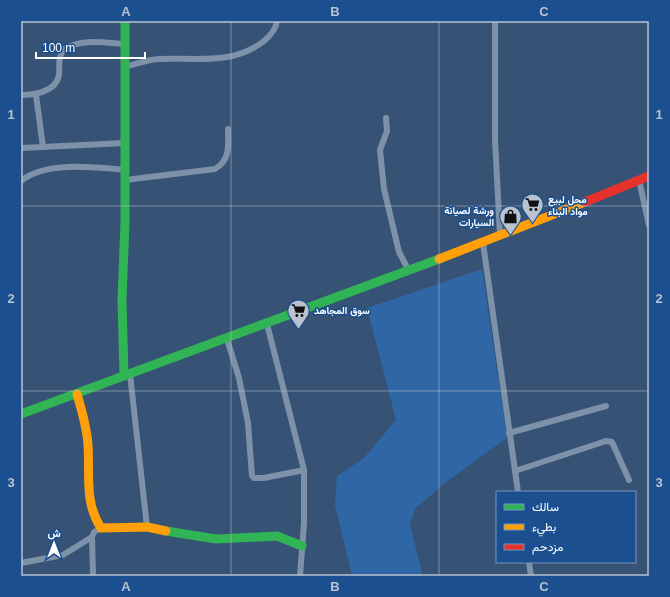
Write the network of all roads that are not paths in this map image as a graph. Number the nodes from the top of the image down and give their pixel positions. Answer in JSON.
{"nodes":[{"id":1,"x":125,"y":21,"type":"edge"},
{"id":2,"x":277,"y":21,"type":"edge"},
{"id":3,"x":495,"y":21,"type":"edge"},
{"id":4,"x":125,"y":44,"type":"junction"},
{"id":5,"x":125,"y":68,"type":"junction"},
{"id":6,"x":21,"y":95,"type":"edge"},
{"id":7,"x":36,"y":95,"type":"junction"},
{"id":8,"x":386,"y":118,"type":"dead end"},
{"id":9,"x":228,"y":128,"type":"dead end"},
{"id":10,"x":125,"y":143,"type":"junction"},
{"id":11,"x":43,"y":147,"type":"junction"},
{"id":12,"x":21,"y":148,"type":"edge"},
{"id":13,"x":125,"y":170,"type":"junction"},
{"id":14,"x":649,"y":176,"type":"edge"},
{"id":15,"x":125,"y":180,"type":"junction"},
{"id":16,"x":639,"y":180,"type":"junction"},
{"id":17,"x":21,"y":181,"type":"edge"},
{"id":18,"x":649,"y":225,"type":"edge"},
{"id":19,"x":500,"y":236,"type":"junction"},
{"id":20,"x":483,"y":243,"type":"junction"},
{"id":21,"x":409,"y":271,"type":"junction"},
{"id":22,"x":267,"y":324,"type":"junction"},
{"id":23,"x":227,"y":339,"type":"junction"},
{"id":24,"x":127,"y":375,"type":"junction"},
{"id":25,"x":77,"y":394,"type":"junction"},
{"id":26,"x":606,"y":406,"type":"dead end"},
{"id":27,"x":21,"y":414,"type":"edge"},
{"id":28,"x":510,"y":432,"type":"junction"},
{"id":29,"x":304,"y":470,"type":"junction"},
{"id":30,"x":515,"y":471,"type":"junction"},
{"id":31,"x":629,"y":480,"type":"dead end"},
{"id":32,"x":518,"y":491,"type":"edge"},
{"id":33,"x":147,"y":527,"type":"junction"},
{"id":34,"x":101,"y":528,"type":"junction"},
{"id":35,"x":92,"y":537,"type":"junction"},
{"id":36,"x":302,"y":546,"type":"junction"},
{"id":37,"x":21,"y":563,"type":"edge"},
{"id":38,"x":529,"y":563,"type":"edge"},
{"id":39,"x":93,"y":576,"type":"edge"},
{"id":40,"x":300,"y":576,"type":"edge"},
{"id":41,"x":531,"y":576,"type":"edge"}],
"edges":[{"from":1,"to":4,"type":"street"},
{"from":2,"to":5,"type":"street"},
{"from":3,"to":19,"type":"street"},
{"from":4,"to":5,"type":"street"},
{"from":4,"to":7,"type":"street"},
{"from":5,"to":10,"type":"street"},
{"from":6,"to":7,"type":"street"},
{"from":7,"to":11,"type":"street"},
{"from":8,"to":21,"type":"street"},
{"from":9,"to":15,"type":"street"},
{"from":10,"to":11,"type":"street"},
{"from":10,"to":13,"type":"street"},
{"from":11,"to":12,"type":"street"},
{"from":13,"to":15,"type":"street"},
{"from":13,"to":17,"type":"street"},
{"from":14,"to":16,"type":"street"},
{"from":15,"to":24,"type":"street"},
{"from":16,"to":18,"type":"street"},
{"from":16,"to":19,"type":"street"},
{"from":19,"to":20,"type":"street"},
{"from":20,"to":21,"type":"street"},
{"from":20,"to":28,"type":"street"},
{"from":21,"to":22,"type":"street"},
{"from":22,"to":23,"type":"street"},
{"from":22,"to":29,"type":"street"},
{"from":23,"to":24,"type":"street"},
{"from":23,"to":29,"type":"street"},
{"from":24,"to":25,"type":"street"},
{"from":24,"to":33,"type":"street"},
{"from":25,"to":27,"type":"street"},
{"from":25,"to":34,"type":"street"},
{"from":26,"to":28,"type":"street"},
{"from":28,"to":30,"type":"street"},
{"from":29,"to":36,"type":"street"},
{"from":30,"to":31,"type":"street"},
{"from":30,"to":32,"type":"street"},
{"from":33,"to":34,"type":"street"},
{"from":33,"to":36,"type":"street"},
{"from":34,"to":35,"type":"street"},
{"from":35,"to":37,"type":"street"},
{"from":35,"to":39,"type":"street"},
{"from":36,"to":40,"type":"street"},
{"from":38,"to":41,"type":"street"}]}
